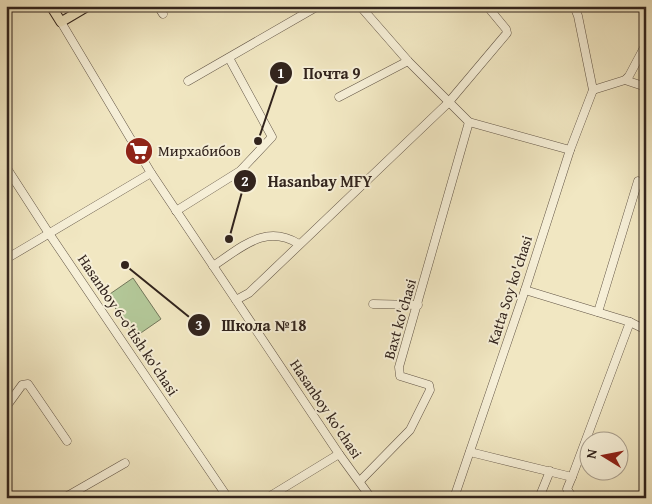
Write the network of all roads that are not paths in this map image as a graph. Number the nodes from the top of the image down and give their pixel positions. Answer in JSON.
{"nodes":[{"id":1,"x":51,"y":6,"type":"edge"},
{"id":2,"x":88,"y":6,"type":"edge"},
{"id":3,"x":318,"y":6,"type":"edge"},
{"id":4,"x":360,"y":6,"type":"edge"},
{"id":5,"x":487,"y":6,"type":"edge"},
{"id":6,"x":574,"y":6,"type":"edge"},
{"id":7,"x":61,"y":22,"type":"junction"},
{"id":8,"x":646,"y":44,"type":"edge"},
{"id":9,"x":229,"y":58,"type":"junction"},
{"id":10,"x":408,"y":61,"type":"junction"},
{"id":11,"x":624,"y":80,"type":"junction"},
{"id":12,"x":188,"y":81,"type":"dead end"},
{"id":13,"x":646,"y":86,"type":"edge"},
{"id":14,"x":593,"y":90,"type":"junction"},
{"id":15,"x":339,"y":97,"type":"dead end"},
{"id":16,"x":448,"y":103,"type":"junction"},
{"id":17,"x":469,"y":122,"type":"junction"},
{"id":18,"x":570,"y":150,"type":"junction"},
{"id":19,"x":6,"y":167,"type":"edge"},
{"id":20,"x":151,"y":173,"type":"junction"},
{"id":21,"x":638,"y":181,"type":"dead end"},
{"id":22,"x":176,"y":211,"type":"junction"},
{"id":23,"x":48,"y":232,"type":"junction"},
{"id":24,"x":299,"y":244,"type":"junction"},
{"id":25,"x":6,"y":258,"type":"edge"},
{"id":26,"x":213,"y":266,"type":"junction"},
{"id":27,"x":525,"y":290,"type":"junction"},
{"id":28,"x":236,"y":300,"type":"junction"},
{"id":29,"x":373,"y":304,"type":"dead end"},
{"id":30,"x":418,"y":305,"type":"junction"},
{"id":31,"x":598,"y":312,"type":"junction"},
{"id":32,"x":630,"y":322,"type":"junction"},
{"id":33,"x":646,"y":330,"type":"edge"},
{"id":34,"x":6,"y":407,"type":"edge"},
{"id":35,"x":67,"y":441,"type":"dead end"},
{"id":36,"x":470,"y":452,"type":"junction"},
{"id":37,"x":339,"y":454,"type":"junction"},
{"id":38,"x":125,"y":463,"type":"dead end"},
{"id":39,"x":550,"y":470,"type":"junction"},
{"id":40,"x":572,"y":477,"type":"junction"},
{"id":41,"x":360,"y":481,"type":"junction"},
{"id":42,"x":64,"y":498,"type":"edge"},
{"id":43,"x":228,"y":498,"type":"edge"},
{"id":44,"x":267,"y":498,"type":"edge"},
{"id":45,"x":371,"y":498,"type":"edge"},
{"id":46,"x":454,"y":498,"type":"edge"},
{"id":47,"x":539,"y":498,"type":"edge"},
{"id":48,"x":573,"y":498,"type":"edge"}],
"edges":[{"from":1,"to":7,"type":"main road","name":"Hasanboy ko'chasi"},
{"from":2,"to":7,"type":"main road"},
{"from":3,"to":9,"type":"street"},
{"from":4,"to":10,"type":"street"},
{"from":5,"to":16,"type":"street"},
{"from":6,"to":14,"type":"street"},
{"from":7,"to":20,"type":"street","name":"Hasanboy ko'chasi"},
{"from":8,"to":11,"type":"street"},
{"from":9,"to":12,"type":"street"},
{"from":9,"to":22,"type":"street"},
{"from":10,"to":15,"type":"street"},
{"from":10,"to":16,"type":"street"},
{"from":11,"to":13,"type":"street"},
{"from":11,"to":14,"type":"street"},
{"from":14,"to":18,"type":"street","name":"Katta Soy ko'chasi"},
{"from":16,"to":17,"type":"street"},
{"from":16,"to":24,"type":"street"},
{"from":17,"to":18,"type":"street"},
{"from":17,"to":30,"type":"street","name":"Baxt ko'chasi"},
{"from":18,"to":27,"type":"street","name":"Katta Soy ko'chasi"},
{"from":19,"to":23,"type":"street","name":"Hasanboy 6-o'tish ko'chasi"},
{"from":20,"to":22,"type":"street","name":"Hasanboy ko'chasi"},
{"from":20,"to":23,"type":"street"},
{"from":21,"to":31,"type":"street"},
{"from":22,"to":26,"type":"street","name":"Hasanboy ko'chasi"},
{"from":23,"to":25,"type":"street"},
{"from":23,"to":43,"type":"street","name":"Hasanboy 6-o'tish ko'chasi"},
{"from":24,"to":26,"type":"street"},
{"from":24,"to":28,"type":"street"},
{"from":26,"to":28,"type":"street","name":"Hasanboy ko'chasi"},
{"from":27,"to":31,"type":"street"},
{"from":27,"to":36,"type":"street","name":"Katta Soy ko'chasi"},
{"from":28,"to":37,"type":"street","name":"Hasanboy ko'chasi"},
{"from":29,"to":30,"type":"street"},
{"from":30,"to":41,"type":"street","name":"Baxt ko'chasi"},
{"from":31,"to":32,"type":"street"},
{"from":32,"to":33,"type":"street"},
{"from":32,"to":40,"type":"street"},
{"from":34,"to":35,"type":"street"},
{"from":36,"to":39,"type":"street"},
{"from":36,"to":46,"type":"street","name":"Katta Soy ko'chasi"},
{"from":37,"to":41,"type":"street","name":"Hasanboy ko'chasi"},
{"from":37,"to":44,"type":"street"},
{"from":38,"to":42,"type":"street"},
{"from":39,"to":40,"type":"street"},
{"from":39,"to":47,"type":"street"},
{"from":40,"to":48,"type":"street"},
{"from":41,"to":45,"type":"street","name":"Hasanboy ko'chasi"}]}
